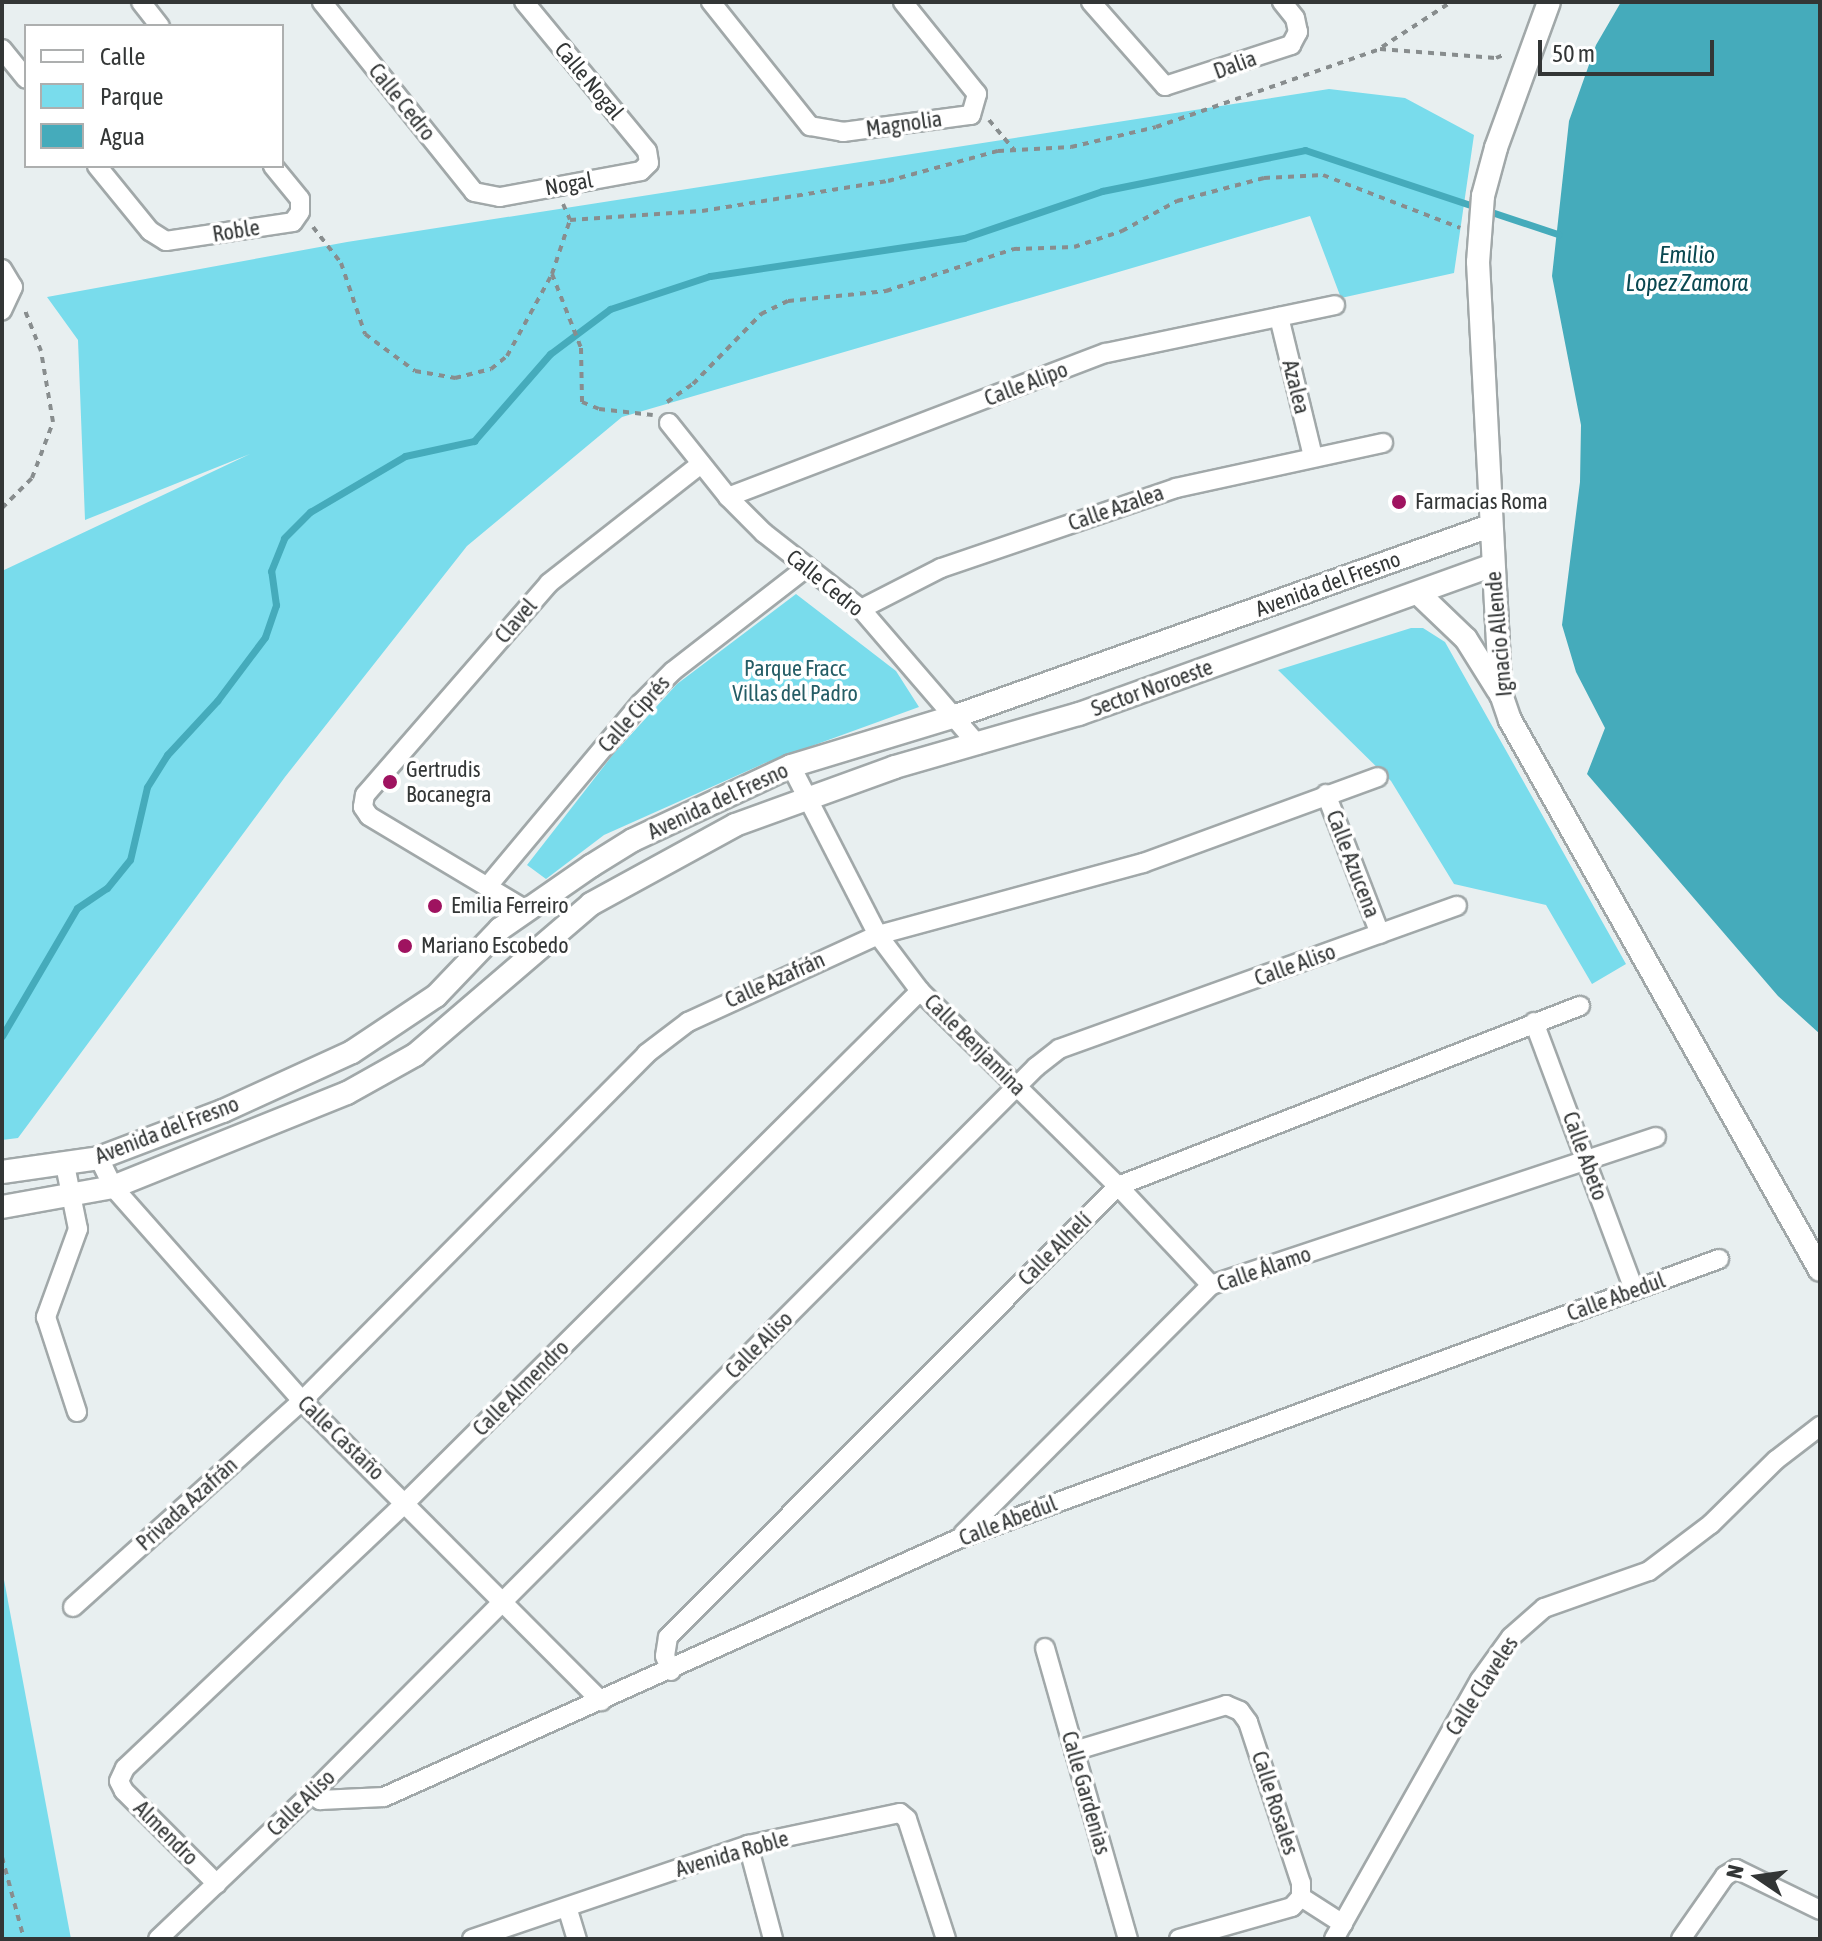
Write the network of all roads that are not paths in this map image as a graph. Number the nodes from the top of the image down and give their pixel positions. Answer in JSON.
{"nodes":[{"id":1,"x":141,"y":2,"type":"edge"},
{"id":2,"x":322,"y":2,"type":"edge"},
{"id":3,"x":524,"y":2,"type":"edge"},
{"id":4,"x":711,"y":2,"type":"edge"},
{"id":5,"x":903,"y":2,"type":"edge"},
{"id":6,"x":1091,"y":2,"type":"edge"},
{"id":7,"x":1282,"y":2,"type":"edge"},
{"id":8,"x":1549,"y":2,"type":"edge"},
{"id":9,"x":158,"y":24,"type":"edge"},
{"id":10,"x":2,"y":49,"type":"edge"},
{"id":11,"x":24,"y":76,"type":"edge"},
{"id":12,"x":649,"y":163,"type":"joint"},
{"id":13,"x":99,"y":168,"type":"edge"},
{"id":14,"x":275,"y":168,"type":"edge"},
{"id":15,"x":485,"y":197,"type":"joint"},
{"id":16,"x":2,"y":269,"type":"edge"},
{"id":17,"x":9,"y":299,"type":"edge"},
{"id":18,"x":1335,"y":305,"type":"dead end"},
{"id":19,"x":1279,"y":317,"type":"junction"},
{"id":20,"x":669,"y":423,"type":"road end"},
{"id":21,"x":1383,"y":443,"type":"dead end"},
{"id":22,"x":1313,"y":457,"type":"junction"},
{"id":23,"x":701,"y":464,"type":"junction"},
{"id":24,"x":728,"y":497,"type":"junction"},
{"id":25,"x":1490,"y":526,"type":"junction"},
{"id":26,"x":1492,"y":565,"type":"junction"},
{"id":27,"x":806,"y":568,"type":"junction"},
{"id":28,"x":1418,"y":593,"type":"junction"},
{"id":29,"x":861,"y":609,"type":"junction"},
{"id":30,"x":1501,"y":694,"type":"junction"},
{"id":31,"x":956,"y":716,"type":"junction"},
{"id":32,"x":978,"y":745,"type":"junction"},
{"id":33,"x":791,"y":766,"type":"junction"},
{"id":34,"x":1378,"y":777,"type":"dead end"},
{"id":35,"x":1326,"y":794,"type":"junction"},
{"id":36,"x":806,"y":797,"type":"junction"},
{"id":37,"x":487,"y":887,"type":"junction"},
{"id":38,"x":1457,"y":906,"type":"dead end"},
{"id":39,"x":526,"y":910,"type":"junction"},
{"id":40,"x":1380,"y":934,"type":"junction"},
{"id":41,"x":878,"y":935,"type":"junction"},
{"id":42,"x":920,"y":991,"type":"junction"},
{"id":43,"x":1580,"y":1006,"type":"dead end"},
{"id":44,"x":1534,"y":1022,"type":"junction"},
{"id":45,"x":1017,"y":1086,"type":"junction"},
{"id":46,"x":1656,"y":1137,"type":"dead end"},
{"id":47,"x":99,"y":1158,"type":"junction"},
{"id":48,"x":1587,"y":1163,"type":"junction"},
{"id":49,"x":65,"y":1165,"type":"junction"},
{"id":50,"x":2,"y":1172,"type":"edge"},
{"id":51,"x":1118,"y":1186,"type":"junction"},
{"id":52,"x":113,"y":1187,"type":"junction"},
{"id":53,"x":74,"y":1196,"type":"junction"},
{"id":54,"x":2,"y":1207,"type":"edge"},
{"id":55,"x":1719,"y":1259,"type":"dead end"},
{"id":56,"x":1820,"y":1270,"type":"edge"},
{"id":57,"x":1211,"y":1285,"type":"junction"},
{"id":58,"x":1634,"y":1290,"type":"junction"},
{"id":59,"x":302,"y":1401,"type":"junction"},
{"id":60,"x":77,"y":1412,"type":"dead end"},
{"id":61,"x":1820,"y":1426,"type":"edge"},
{"id":62,"x":406,"y":1502,"type":"junction"},
{"id":63,"x":958,"y":1539,"type":"junction"},
{"id":64,"x":504,"y":1601,"type":"junction"},
{"id":65,"x":73,"y":1607,"type":"dead end"},
{"id":66,"x":1045,"y":1648,"type":"dead end"},
{"id":67,"x":671,"y":1671,"type":"junction"},
{"id":68,"x":601,"y":1701,"type":"junction"},
{"id":69,"x":1074,"y":1751,"type":"junction"},
{"id":70,"x":119,"y":1781,"type":"joint"},
{"id":71,"x":311,"y":1794,"type":"junction"},
{"id":72,"x":748,"y":1845,"type":"junction"},
{"id":73,"x":217,"y":1884,"type":"junction"},
{"id":74,"x":1301,"y":1897,"type":"junction"},
{"id":75,"x":567,"y":1907,"type":"junction"},
{"id":76,"x":1820,"y":1910,"type":"edge"},
{"id":77,"x":1338,"y":1931,"type":"edge"},
{"id":78,"x":158,"y":1939,"type":"edge"},
{"id":79,"x":472,"y":1939,"type":"edge"},
{"id":80,"x":577,"y":1939,"type":"edge"},
{"id":81,"x":773,"y":1939,"type":"edge"},
{"id":82,"x":946,"y":1939,"type":"edge"},
{"id":83,"x":1128,"y":1939,"type":"edge"},
{"id":84,"x":1179,"y":1939,"type":"edge"},
{"id":85,"x":1681,"y":1939,"type":"edge"}],
"edges":[{"from":1,"to":9,"type":"street"},
{"from":2,"to":15,"type":"street","name":"Calle Cedro"},
{"from":3,"to":12,"type":"street","name":"Calle Nogal"},
{"from":4,"to":5,"type":"street","name":"Magnolia"},
{"from":6,"to":7,"type":"street","name":"Dalia"},
{"from":8,"to":25,"type":"street","name":"Ignacio Allende"},
{"from":10,"to":11,"type":"street"},
{"from":12,"to":15,"type":"street","name":"Nogal"},
{"from":13,"to":14,"type":"street","name":"Roble"},
{"from":16,"to":17,"type":"street"},
{"from":18,"to":19,"type":"street","name":"Calle Alipo"},
{"from":19,"to":22,"type":"street","name":"Azalea"},
{"from":19,"to":24,"type":"street","name":"Calle Alipo"},
{"from":20,"to":23,"type":"street","name":"Calle Cedro"},
{"from":21,"to":22,"type":"street","name":"Calle Azalea"},
{"from":22,"to":29,"type":"street","name":"Calle Azalea"},
{"from":23,"to":24,"type":"street","name":"Calle Cedro"},
{"from":23,"to":37,"type":"street","name":"Clavel"},
{"from":24,"to":27,"type":"street","name":"Calle Cedro"},
{"from":25,"to":26,"type":"street","name":"Ignacio Allende"},
{"from":25,"to":31,"type":"street","name":"Avenida del Fresno"},
{"from":26,"to":28,"type":"street","name":"Sector Noroeste"},
{"from":26,"to":30,"type":"street","name":"Ignacio Allende"},
{"from":27,"to":29,"type":"street","name":"Calle Cedro"},
{"from":27,"to":37,"type":"street","name":"Calle Ciprés"},
{"from":28,"to":30,"type":"street"},
{"from":28,"to":32,"type":"street","name":"Sector Noroeste"},
{"from":29,"to":31,"type":"street","name":"Calle Cedro"},
{"from":30,"to":56,"type":"street","name":"Ignacio Allende"},
{"from":31,"to":32,"type":"street","name":"Calle Cedro"},
{"from":31,"to":33,"type":"street","name":"Avenida del Fresno"},
{"from":32,"to":36,"type":"street","name":"Sector Noroeste"},
{"from":33,"to":36,"type":"street","name":"Calle Benjamina"},
{"from":33,"to":39,"type":"street","name":"Avenida del Fresno"},
{"from":34,"to":35,"type":"street","name":"Calle Azafrán"},
{"from":35,"to":40,"type":"street","name":"Calle Azucena"},
{"from":35,"to":41,"type":"street","name":"Calle Azafrán"},
{"from":36,"to":41,"type":"street","name":"Calle Benjamina"},
{"from":36,"to":52,"type":"street","name":"Avenida del Fresno"},
{"from":37,"to":39,"type":"street"},
{"from":38,"to":40,"type":"street","name":"Calle Aliso"},
{"from":39,"to":47,"type":"street","name":"Avenida del Fresno"},
{"from":40,"to":45,"type":"street","name":"Calle Aliso"},
{"from":41,"to":42,"type":"street","name":"Calle Benjamina"},
{"from":41,"to":59,"type":"street","name":"Calle Azafrán"},
{"from":42,"to":45,"type":"street","name":"Calle Benjamina"},
{"from":42,"to":62,"type":"street","name":"Calle Almendro"},
{"from":43,"to":44,"type":"street","name":"Calle Alhelí"},
{"from":44,"to":48,"type":"street","name":"Calle Abeto"},
{"from":44,"to":51,"type":"street","name":"Calle Alhelí"},
{"from":45,"to":51,"type":"street","name":"Calle Benjamina"},
{"from":45,"to":64,"type":"street","name":"Calle Aliso"},
{"from":46,"to":48,"type":"street","name":"Calle Álamo"},
{"from":47,"to":49,"type":"street","name":"Avenida del Fresno"},
{"from":47,"to":52,"type":"street","name":"Calle Castaño"},
{"from":48,"to":57,"type":"street","name":"Calle Álamo"},
{"from":48,"to":58,"type":"street","name":"Calle Abeto"},
{"from":49,"to":50,"type":"street","name":"Avenida del Fresno"},
{"from":49,"to":53,"type":"street"},
{"from":51,"to":57,"type":"street","name":"Calle Benjamina"},
{"from":51,"to":67,"type":"street","name":"Calle Alhelí"},
{"from":52,"to":53,"type":"street","name":"Avenida del Fresno"},
{"from":52,"to":59,"type":"street","name":"Calle Castaño"},
{"from":53,"to":54,"type":"street","name":"Avenida del Fresno"},
{"from":53,"to":60,"type":"street"},
{"from":55,"to":58,"type":"street","name":"Calle Abedul"},
{"from":57,"to":63,"type":"street","name":"Calle Álamo"},
{"from":58,"to":63,"type":"street","name":"Calle Abedul"},
{"from":59,"to":62,"type":"street","name":"Calle Castaño"},
{"from":59,"to":65,"type":"street","name":"Privada Azafrán"},
{"from":61,"to":77,"type":"street","name":"Calle Claveles"},
{"from":62,"to":64,"type":"street","name":"Calle Castaño"},
{"from":62,"to":70,"type":"street","name":"Calle Almendro"},
{"from":63,"to":67,"type":"street","name":"Calle Abedul"},
{"from":64,"to":68,"type":"street","name":"Calle Castaño"},
{"from":64,"to":71,"type":"street","name":"Calle Aliso"},
{"from":66,"to":69,"type":"street","name":"Calle Gardenias"},
{"from":67,"to":68,"type":"street","name":"Calle Abedul"},
{"from":68,"to":71,"type":"street","name":"Calle Abedul"},
{"from":69,"to":74,"type":"street","name":"Calle Rosales"},
{"from":69,"to":83,"type":"street","name":"Calle Gardenias"},
{"from":70,"to":73,"type":"street","name":"Almendro"},
{"from":71,"to":73,"type":"street","name":"Calle Aliso"},
{"from":72,"to":75,"type":"street","name":"Avenida Roble"},
{"from":72,"to":81,"type":"street"},
{"from":72,"to":82,"type":"street","name":"Avenida Roble"},
{"from":73,"to":78,"type":"street","name":"Calle Aliso"},
{"from":74,"to":77,"type":"street"},
{"from":74,"to":84,"type":"street"},
{"from":75,"to":79,"type":"street","name":"Avenida Roble"},
{"from":75,"to":80,"type":"street"},
{"from":76,"to":85,"type":"street"}]}
